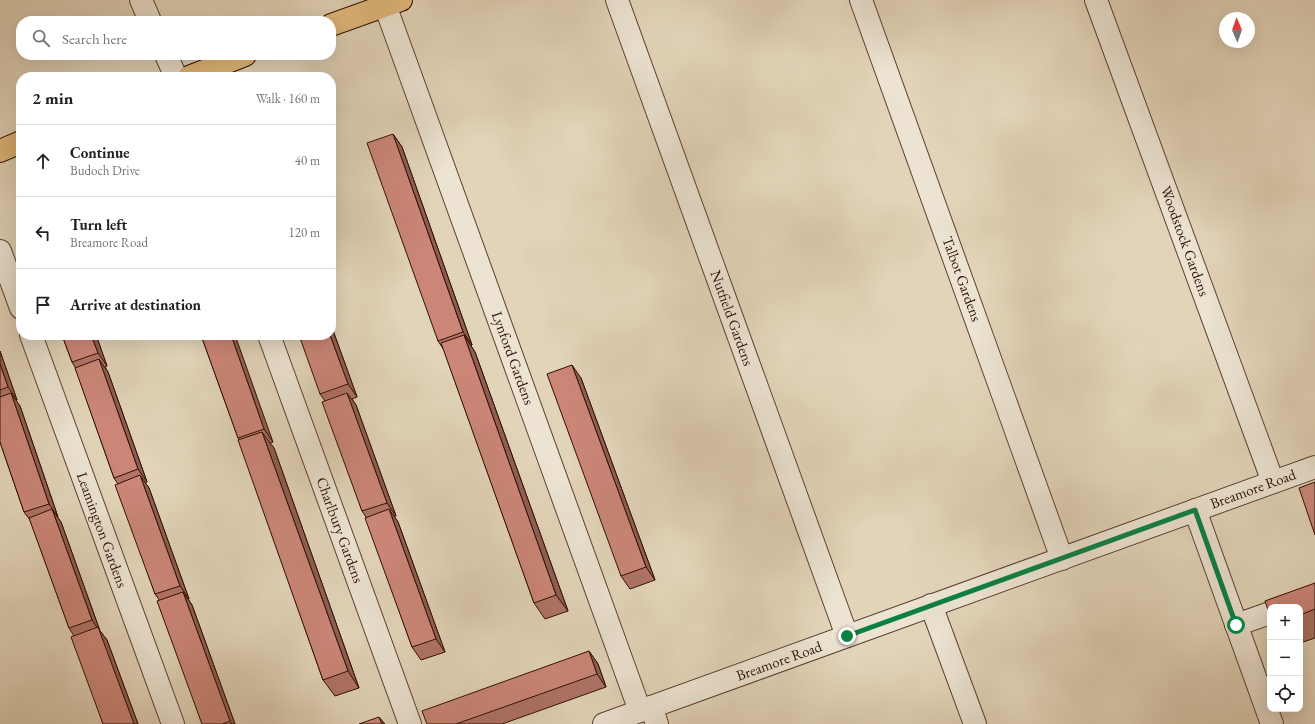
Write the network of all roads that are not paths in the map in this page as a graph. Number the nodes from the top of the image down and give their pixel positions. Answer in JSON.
{"nodes":[{"id":1,"x":141,"y":0,"type":"edge"},
{"id":2,"x":617,"y":0,"type":"edge"},
{"id":3,"x":861,"y":0,"type":"edge"},
{"id":4,"x":1096,"y":0,"type":"edge"},
{"id":5,"x":393,"y":3,"type":"edge"},
{"id":6,"x":148,"y":16,"type":"edge"},
{"id":7,"x":336,"y":23,"type":"edge"},
{"id":8,"x":168,"y":60,"type":"edge"},
{"id":9,"x":232,"y":60,"type":"edge"},
{"id":10,"x":174,"y":72,"type":"edge"},
{"id":11,"x":202,"y":72,"type":"edge"},
{"id":12,"x":16,"y":144,"type":"edge"},
{"id":13,"x":0,"y":151,"type":"edge"},
{"id":14,"x":0,"y":251,"type":"edge"},
{"id":15,"x":16,"y":294,"type":"edge"},
{"id":16,"x":33,"y":340,"type":"edge"},
{"id":17,"x":271,"y":340,"type":"edge"},
{"id":18,"x":1315,"y":467,"type":"edge"},
{"id":19,"x":1273,"y":482,"type":"junction"},
{"id":20,"x":1195,"y":510,"type":"junction"},
{"id":21,"x":1062,"y":558,"type":"junction"},
{"id":22,"x":932,"y":605,"type":"junction"},
{"id":23,"x":1267,"y":614,"type":"edge"},
{"id":24,"x":1236,"y":625,"type":"junction"},
{"id":25,"x":847,"y":636,"type":"junction"},
{"id":26,"x":649,"y":714,"type":"edge"},
{"id":27,"x":173,"y":724,"type":"edge"},
{"id":28,"x":410,"y":724,"type":"edge"},
{"id":29,"x":604,"y":724,"type":"edge"},
{"id":30,"x":975,"y":724,"type":"edge"},
{"id":31,"x":1272,"y":724,"type":"edge"}],
"edges":[{"from":1,"to":6,"type":"street"},
{"from":2,"to":25,"type":"street","name":"Nutfield Gardens"},
{"from":3,"to":21,"type":"street","name":"Talbot Gardens"},
{"from":4,"to":19,"type":"street","name":"Woodstock Gardens"},
{"from":5,"to":7,"type":"main road"},
{"from":5,"to":26,"type":"street","name":"Lynford Gardens"},
{"from":8,"to":10,"type":"street"},
{"from":9,"to":11,"type":"main road"},
{"from":12,"to":13,"type":"main road"},
{"from":14,"to":15,"type":"street"},
{"from":16,"to":27,"type":"street","name":"Leamington Gardens"},
{"from":17,"to":28,"type":"street","name":"Charlbury Gardens"},
{"from":18,"to":19,"type":"street","name":"Breamore Road"},
{"from":19,"to":20,"type":"street","name":"Breamore Road"},
{"from":20,"to":21,"type":"street","name":"Breamore Road"},
{"from":20,"to":24,"type":"street"},
{"from":21,"to":22,"type":"street","name":"Breamore Road"},
{"from":22,"to":25,"type":"street","name":"Breamore Road"},
{"from":22,"to":30,"type":"street"},
{"from":23,"to":24,"type":"street"},
{"from":24,"to":31,"type":"street"},
{"from":25,"to":26,"type":"street","name":"Breamore Road"},
{"from":26,"to":29,"type":"street","name":"Breamore Road"}]}
